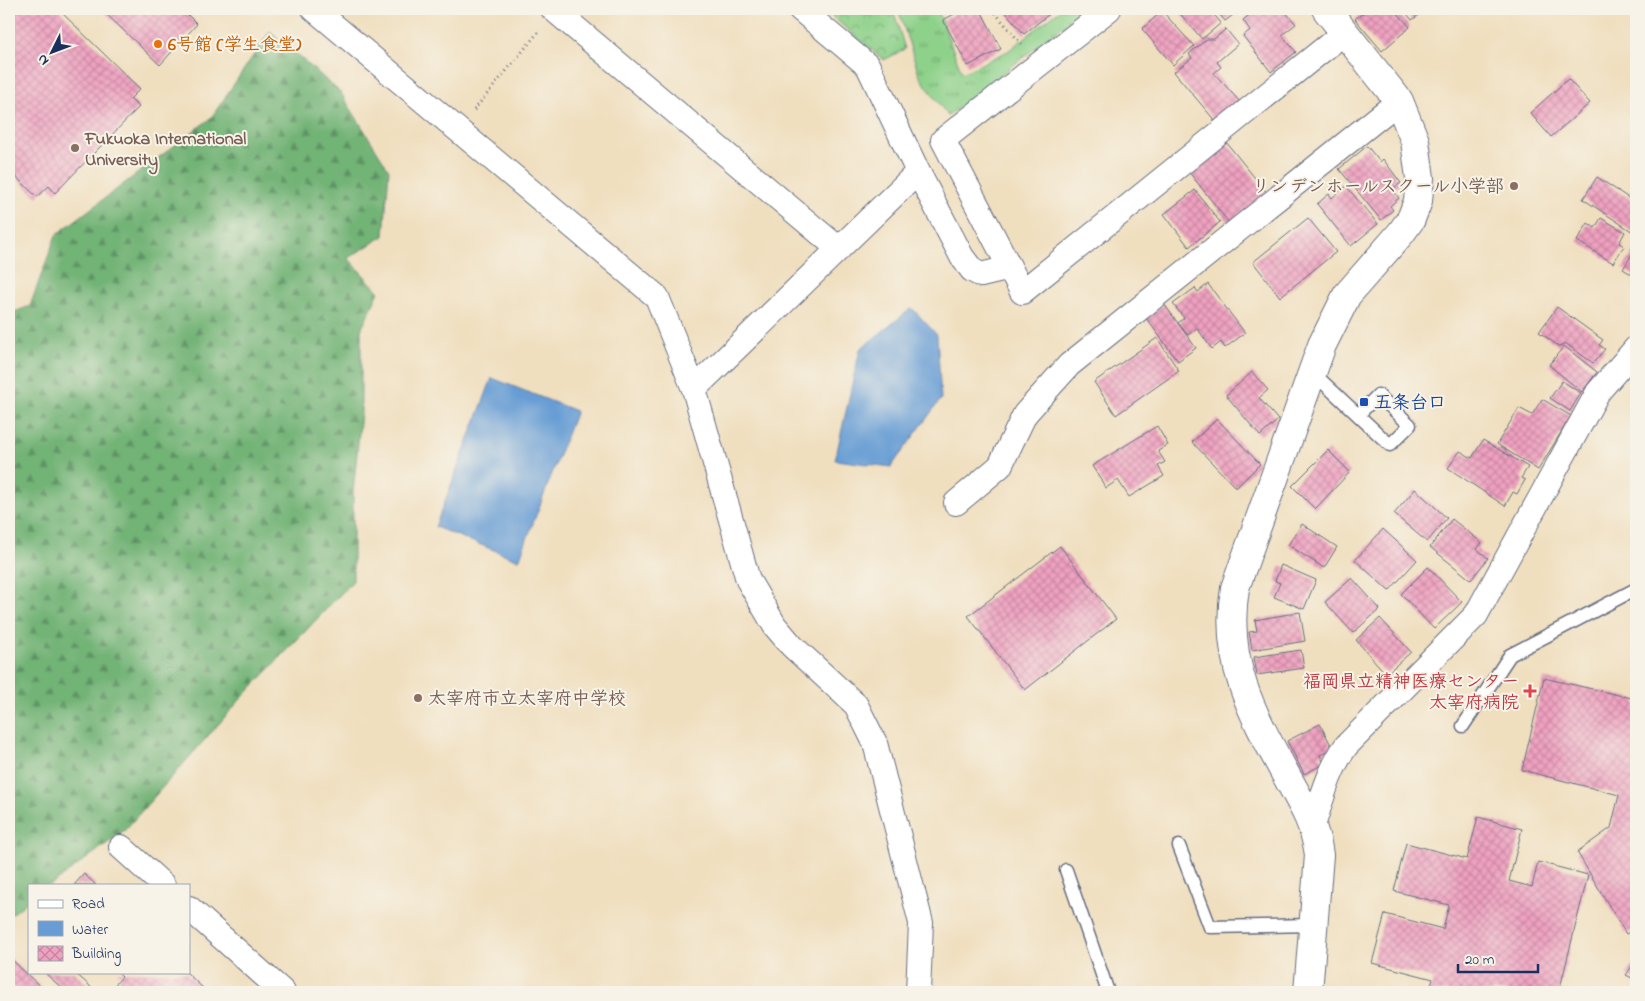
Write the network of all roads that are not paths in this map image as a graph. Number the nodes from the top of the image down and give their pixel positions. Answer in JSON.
{"nodes":[{"id":1,"x":314,"y":9,"type":"edge"},
{"id":2,"x":800,"y":9,"type":"edge"},
{"id":3,"x":1109,"y":9,"type":"edge"},
{"id":4,"x":1326,"y":9,"type":"edge"},
{"id":5,"x":549,"y":16,"type":"edge"},
{"id":6,"x":1345,"y":32,"type":"junction"},
{"id":7,"x":1399,"y":101,"type":"junction"},
{"id":8,"x":918,"y":172,"type":"junction"},
{"id":9,"x":839,"y":250,"type":"junction"},
{"id":10,"x":1010,"y":268,"type":"junction"},
{"id":11,"x":1636,"y":348,"type":"edge"},
{"id":12,"x":1312,"y":372,"type":"junction"},
{"id":13,"x":694,"y":388,"type":"junction"},
{"id":14,"x":1358,"y":414,"type":"junction"},
{"id":15,"x":956,"y":503,"type":"dead end"},
{"id":16,"x":1636,"y":589,"type":"edge"},
{"id":17,"x":1463,"y":726,"type":"dead end"},
{"id":18,"x":1313,"y":826,"type":"junction"},
{"id":19,"x":1179,"y":846,"type":"dead end"},
{"id":20,"x":120,"y":847,"type":"dead end"},
{"id":21,"x":1066,"y":870,"type":"dead end"},
{"id":22,"x":162,"y":884,"type":"edge"},
{"id":23,"x":190,"y":909,"type":"edge"},
{"id":24,"x":1313,"y":925,"type":"junction"},
{"id":25,"x":283,"y":992,"type":"edge"},
{"id":26,"x":918,"y":992,"type":"edge"},
{"id":27,"x":1108,"y":992,"type":"edge"},
{"id":28,"x":1308,"y":992,"type":"edge"}],
"edges":[{"from":1,"to":13,"type":"street"},
{"from":2,"to":8,"type":"street"},
{"from":3,"to":10,"type":"street"},
{"from":4,"to":6,"type":"street"},
{"from":5,"to":9,"type":"street"},
{"from":6,"to":7,"type":"street"},
{"from":6,"to":10,"type":"street"},
{"from":7,"to":12,"type":"street"},
{"from":7,"to":15,"type":"street"},
{"from":8,"to":9,"type":"street"},
{"from":8,"to":10,"type":"street"},
{"from":9,"to":13,"type":"street"},
{"from":11,"to":18,"type":"street"},
{"from":12,"to":14,"type":"lane"},
{"from":12,"to":18,"type":"street"},
{"from":13,"to":26,"type":"street"},
{"from":14,"to":14,"type":"lane"},
{"from":16,"to":17,"type":"lane"},
{"from":18,"to":24,"type":"street"},
{"from":19,"to":24,"type":"lane"},
{"from":20,"to":22,"type":"street"},
{"from":21,"to":27,"type":"lane"},
{"from":23,"to":25,"type":"street"},
{"from":24,"to":28,"type":"street"}]}
